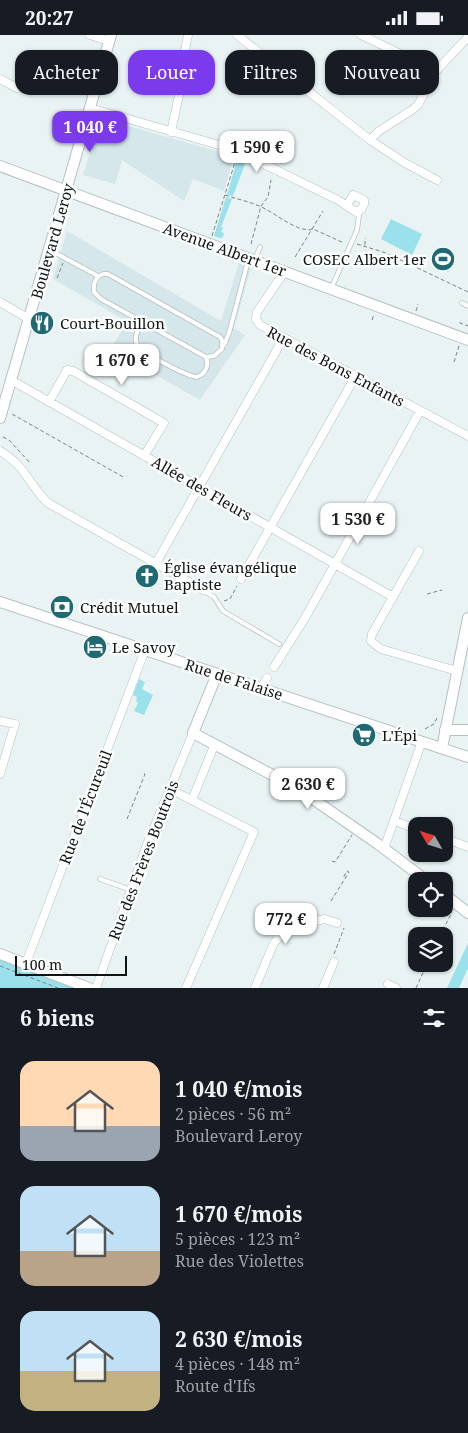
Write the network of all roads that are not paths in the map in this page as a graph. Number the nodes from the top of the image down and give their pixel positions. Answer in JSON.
{"nodes":[{"id":1,"x":90,"y":35,"type":"edge"},
{"id":2,"x":188,"y":35,"type":"edge"},
{"id":3,"x":237,"y":35,"type":"edge"},
{"id":4,"x":361,"y":35,"type":"edge"},
{"id":5,"x":468,"y":37,"type":"edge"},
{"id":6,"x":110,"y":38,"type":"edge"},
{"id":7,"x":392,"y":50,"type":"edge"},
{"id":8,"x":439,"y":68,"type":"edge"},
{"id":9,"x":0,"y":79,"type":"edge"},
{"id":10,"x":15,"y":87,"type":"edge"},
{"id":11,"x":423,"y":95,"type":"edge"},
{"id":12,"x":90,"y":109,"type":"junction"},
{"id":13,"x":171,"y":132,"type":"junction"},
{"id":14,"x":370,"y":140,"type":"junction"},
{"id":15,"x":0,"y":166,"type":"edge"},
{"id":16,"x":437,"y":180,"type":"dead end"},
{"id":17,"x":66,"y":191,"type":"junction"},
{"id":18,"x":347,"y":205,"type":"junction"},
{"id":19,"x":356,"y":212,"type":"junction"},
{"id":20,"x":260,"y":247,"type":"dead end"},
{"id":21,"x":49,"y":250,"type":"junction"},
{"id":22,"x":252,"y":259,"type":"junction"},
{"id":23,"x":285,"y":271,"type":"junction"},
{"id":24,"x":98,"y":276,"type":"junction"},
{"id":25,"x":331,"y":289,"type":"junction"},
{"id":26,"x":0,"y":302,"type":"edge"},
{"id":27,"x":462,"y":303,"type":"dead end"},
{"id":28,"x":468,"y":306,"type":"edge"},
{"id":29,"x":29,"y":319,"type":"junction"},
{"id":30,"x":142,"y":322,"type":"junction"},
{"id":31,"x":283,"y":339,"type":"junction"},
{"id":32,"x":464,"y":341,"type":"edge"},
{"id":33,"x":222,"y":347,"type":"junction"},
{"id":34,"x":206,"y":357,"type":"junction"},
{"id":35,"x":355,"y":377,"type":"junction"},
{"id":36,"x":11,"y":380,"type":"junction"},
{"id":37,"x":49,"y":402,"type":"junction"},
{"id":38,"x":420,"y":411,"type":"junction"},
{"id":39,"x":0,"y":418,"type":"edge"},
{"id":40,"x":468,"y":436,"type":"edge"},
{"id":41,"x":0,"y":451,"type":"edge"},
{"id":42,"x":144,"y":455,"type":"junction"},
{"id":43,"x":199,"y":487,"type":"junction"},
{"id":44,"x":270,"y":527,"type":"junction"},
{"id":45,"x":419,"y":551,"type":"dead end"},
{"id":46,"x":156,"y":563,"type":"junction"},
{"id":47,"x":335,"y":564,"type":"junction"},
{"id":48,"x":241,"y":579,"type":"road end"},
{"id":49,"x":203,"y":590,"type":"joint"},
{"id":50,"x":393,"y":597,"type":"junction"},
{"id":51,"x":0,"y":604,"type":"edge"},
{"id":52,"x":468,"y":618,"type":"edge"},
{"id":53,"x":279,"y":644,"type":"dead end"},
{"id":54,"x":144,"y":650,"type":"junction"},
{"id":55,"x":274,"y":667,"type":"dead end"},
{"id":56,"x":457,"y":671,"type":"junction"},
{"id":57,"x":217,"y":673,"type":"junction"},
{"id":58,"x":267,"y":678,"type":"dead end"},
{"id":59,"x":261,"y":688,"type":"junction"},
{"id":60,"x":0,"y":721,"type":"edge"},
{"id":61,"x":445,"y":730,"type":"junction"},
{"id":62,"x":468,"y":730,"type":"edge"},
{"id":63,"x":193,"y":733,"type":"junction"},
{"id":64,"x":422,"y":741,"type":"junction"},
{"id":65,"x":214,"y":746,"type":"junction"},
{"id":66,"x":442,"y":748,"type":"junction"},
{"id":67,"x":468,"y":757,"type":"edge"},
{"id":68,"x":0,"y":774,"type":"edge"},
{"id":69,"x":170,"y":789,"type":"junction"},
{"id":70,"x":192,"y":800,"type":"junction"},
{"id":71,"x":395,"y":821,"type":"junction"},
{"id":72,"x":408,"y":826,"type":"edge"},
{"id":73,"x":453,"y":841,"type":"edge"},
{"id":74,"x":468,"y":847,"type":"edge"},
{"id":75,"x":384,"y":849,"type":"junction"},
{"id":76,"x":415,"y":872,"type":"edge"},
{"id":77,"x":100,"y":879,"type":"dead end"},
{"id":78,"x":131,"y":890,"type":"junction"},
{"id":79,"x":453,"y":901,"type":"edge"},
{"id":80,"x":468,"y":913,"type":"edge"},
{"id":81,"x":337,"y":923,"type":"road end"},
{"id":82,"x":0,"y":954,"type":"edge"},
{"id":83,"x":334,"y":961,"type":"road end"},
{"id":84,"x":26,"y":963,"type":"junction"},
{"id":85,"x":388,"y":984,"type":"dead end"},
{"id":86,"x":83,"y":986,"type":"edge"},
{"id":87,"x":96,"y":988,"type":"edge"},
{"id":88,"x":186,"y":988,"type":"edge"},
{"id":89,"x":254,"y":988,"type":"edge"},
{"id":90,"x":323,"y":988,"type":"edge"},
{"id":91,"x":396,"y":988,"type":"edge"}],
"edges":[{"from":1,"to":6,"type":"street"},
{"from":2,"to":13,"type":"street"},
{"from":3,"to":14,"type":"street"},
{"from":4,"to":7,"type":"street"},
{"from":5,"to":8,"type":"street"},
{"from":6,"to":12,"type":"street","name":"Boulevard Leroy"},
{"from":9,"to":10,"type":"street"},
{"from":11,"to":14,"type":"street"},
{"from":12,"to":13,"type":"street"},
{"from":12,"to":17,"type":"street","name":"Boulevard Leroy"},
{"from":13,"to":18,"type":"street"},
{"from":14,"to":16,"type":"street"},
{"from":15,"to":17,"type":"street","name":"Avenue Albert 1er"},
{"from":17,"to":21,"type":"street","name":"Boulevard Leroy"},
{"from":17,"to":22,"type":"street","name":"Avenue Albert 1er"},
{"from":18,"to":19,"type":"street"},
{"from":18,"to":19,"type":"street"},
{"from":19,"to":25,"type":"lane"},
{"from":20,"to":22,"type":"lane"},
{"from":21,"to":24,"type":"lane"},
{"from":21,"to":29,"type":"street","name":"Boulevard Leroy"},
{"from":22,"to":23,"type":"street","name":"Avenue Albert 1er"},
{"from":22,"to":33,"type":"lane"},
{"from":23,"to":25,"type":"street","name":"Avenue Albert 1er"},
{"from":23,"to":31,"type":"street","name":"Rue des Bons Enfants"},
{"from":24,"to":30,"type":"lane"},
{"from":24,"to":33,"type":"lane"},
{"from":25,"to":32,"type":"street","name":"Avenue Albert 1er"},
{"from":26,"to":29,"type":"street"},
{"from":27,"to":28,"type":"lane"},
{"from":29,"to":36,"type":"street","name":"Boulevard Leroy"},
{"from":30,"to":34,"type":"lane"},
{"from":30,"to":34,"type":"lane"},
{"from":31,"to":35,"type":"street","name":"Rue des Bons Enfants"},
{"from":31,"to":43,"type":"street"},
{"from":33,"to":34,"type":"lane"},
{"from":35,"to":38,"type":"street","name":"Rue des Bons Enfants"},
{"from":35,"to":44,"type":"street"},
{"from":36,"to":37,"type":"street","name":"Allée des Fleurs"},
{"from":36,"to":39,"type":"street","name":"Boulevard Leroy"},
{"from":37,"to":42,"type":"street","name":"Allée des Fleurs"},
{"from":37,"to":42,"type":"street"},
{"from":38,"to":40,"type":"street","name":"Rue des Bons Enfants"},
{"from":38,"to":47,"type":"street"},
{"from":41,"to":46,"type":"street"},
{"from":42,"to":43,"type":"street","name":"Allée des Fleurs"},
{"from":43,"to":44,"type":"street","name":"Allée des Fleurs"},
{"from":43,"to":46,"type":"street"},
{"from":44,"to":47,"type":"street","name":"Allée des Fleurs"},
{"from":44,"to":48,"type":"street"},
{"from":45,"to":50,"type":"street"},
{"from":46,"to":49,"type":"street"},
{"from":47,"to":50,"type":"street","name":"Allée des Fleurs"},
{"from":47,"to":55,"type":"street"},
{"from":49,"to":53,"type":"lane"},
{"from":50,"to":56,"type":"street"},
{"from":51,"to":54,"type":"street","name":"Rue de Falaise"},
{"from":52,"to":56,"type":"street"},
{"from":54,"to":57,"type":"street","name":"Rue de Falaise"},
{"from":54,"to":84,"type":"street","name":"Rue de l'Écureuil"},
{"from":56,"to":61,"type":"street"},
{"from":57,"to":59,"type":"street","name":"Rue de Falaise"},
{"from":57,"to":63,"type":"street"},
{"from":58,"to":59,"type":"street"},
{"from":59,"to":64,"type":"street","name":"Rue de Falaise"},
{"from":60,"to":68,"type":"street"},
{"from":61,"to":62,"type":"street"},
{"from":61,"to":66,"type":"street"},
{"from":63,"to":65,"type":"street"},
{"from":63,"to":69,"type":"street","name":"Rue des Frères Boutrois"},
{"from":64,"to":66,"type":"street","name":"Rue de Falaise"},
{"from":64,"to":71,"type":"street"},
{"from":65,"to":70,"type":"street"},
{"from":65,"to":75,"type":"street"},
{"from":66,"to":67,"type":"street","name":"Rue de Falaise"},
{"from":69,"to":70,"type":"street"},
{"from":69,"to":78,"type":"street","name":"Rue des Frères Boutrois"},
{"from":70,"to":88,"type":"street"},
{"from":71,"to":72,"type":"street"},
{"from":71,"to":75,"type":"street"},
{"from":73,"to":74,"type":"street"},
{"from":75,"to":76,"type":"street"},
{"from":77,"to":78,"type":"lane"},
{"from":78,"to":87,"type":"street","name":"Rue des Frères Boutrois"},
{"from":79,"to":80,"type":"street"},
{"from":81,"to":89,"type":"street"},
{"from":82,"to":84,"type":"street"},
{"from":83,"to":90,"type":"street"},
{"from":84,"to":86,"type":"street"},
{"from":85,"to":91,"type":"street"}]}
